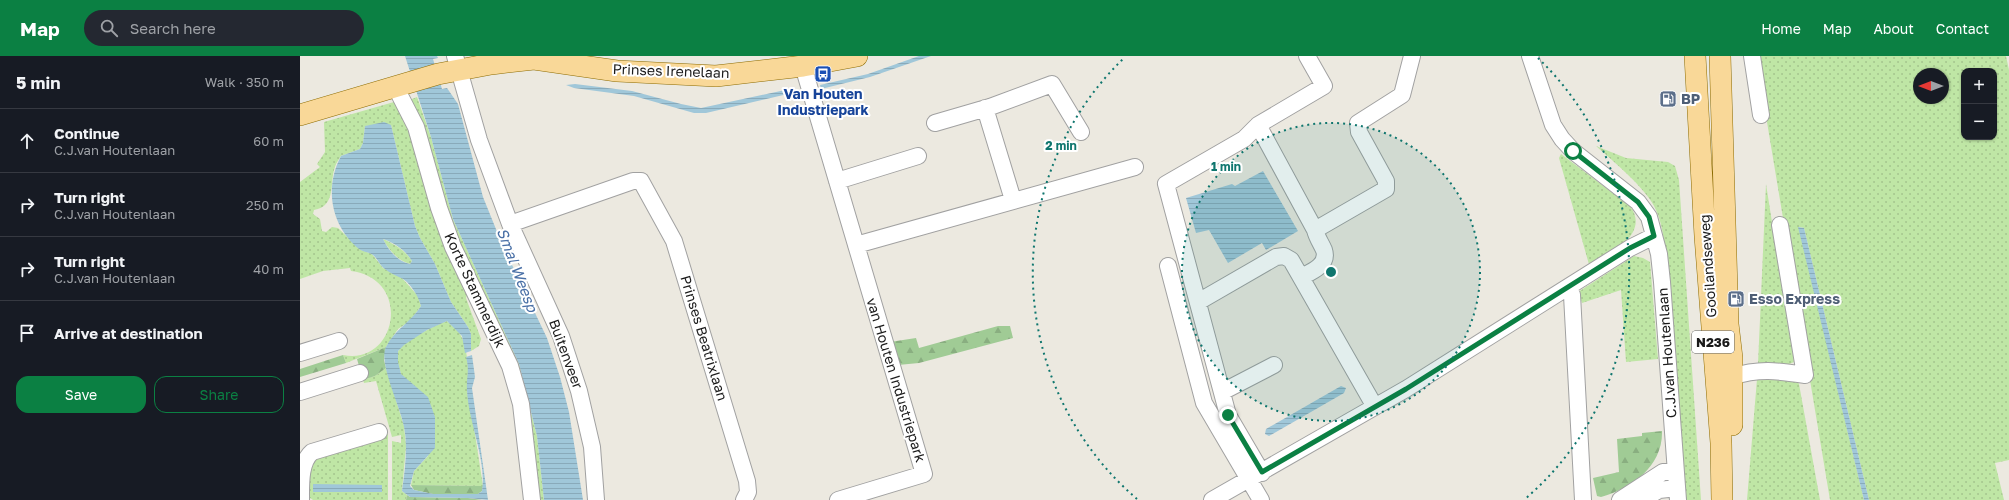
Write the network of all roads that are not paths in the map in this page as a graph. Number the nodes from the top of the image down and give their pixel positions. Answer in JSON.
{"nodes":[{"id":1,"x":857,"y":56,"type":"edge"},
{"id":2,"x":1306,"y":56,"type":"edge"},
{"id":3,"x":1412,"y":56,"type":"edge"},
{"id":4,"x":1530,"y":56,"type":"edge"},
{"id":5,"x":1695,"y":56,"type":"edge"},
{"id":6,"x":1720,"y":56,"type":"edge"},
{"id":7,"x":1752,"y":56,"type":"edge"},
{"id":8,"x":457,"y":62,"type":"edge"},
{"id":9,"x":803,"y":66,"type":"junction"},
{"id":10,"x":400,"y":85,"type":"junction"},
{"id":11,"x":985,"y":108,"type":"junction"},
{"id":12,"x":300,"y":115,"type":"edge"},
{"id":13,"x":1762,"y":115,"type":"dead end"},
{"id":14,"x":935,"y":123,"type":"dead end"},
{"id":15,"x":1258,"y":125,"type":"junction"},
{"id":16,"x":1082,"y":132,"type":"dead end"},
{"id":17,"x":918,"y":156,"type":"dead end"},
{"id":18,"x":1135,"y":167,"type":"dead end"},
{"id":19,"x":837,"y":181,"type":"junction"},
{"id":20,"x":1013,"y":200,"type":"junction"},
{"id":21,"x":510,"y":224,"type":"junction"},
{"id":22,"x":1780,"y":225,"type":"dead end"},
{"id":23,"x":1315,"y":230,"type":"junction"},
{"id":24,"x":1654,"y":236,"type":"junction"},
{"id":25,"x":856,"y":246,"type":"junction"},
{"id":26,"x":1168,"y":266,"type":"dead end"},
{"id":27,"x":1301,"y":277,"type":"junction"},
{"id":28,"x":1571,"y":291,"type":"junction"},
{"id":29,"x":1198,"y":302,"type":"junction"},
{"id":30,"x":339,"y":341,"type":"dead end"},
{"id":31,"x":300,"y":353,"type":"edge"},
{"id":32,"x":1274,"y":365,"type":"dead end"},
{"id":33,"x":360,"y":373,"type":"dead end"},
{"id":34,"x":1732,"y":377,"type":"junction"},
{"id":35,"x":300,"y":392,"type":"edge"},
{"id":36,"x":1222,"y":392,"type":"junction"},
{"id":37,"x":1375,"y":407,"type":"junction"},
{"id":38,"x":379,"y":432,"type":"dead end"},
{"id":39,"x":1675,"y":471,"type":"junction"},
{"id":40,"x":1255,"y":476,"type":"junction"},
{"id":41,"x":1677,"y":494,"type":"edge"},
{"id":42,"x":300,"y":500,"type":"edge"},
{"id":43,"x":532,"y":500,"type":"edge"},
{"id":44,"x":596,"y":500,"type":"edge"},
{"id":45,"x":744,"y":500,"type":"edge"},
{"id":46,"x":838,"y":500,"type":"edge"},
{"id":47,"x":1212,"y":500,"type":"edge"},
{"id":48,"x":1261,"y":500,"type":"edge"},
{"id":49,"x":1583,"y":500,"type":"edge"},
{"id":50,"x":1620,"y":500,"type":"edge"},
{"id":51,"x":1642,"y":500,"type":"edge"},
{"id":52,"x":1722,"y":500,"type":"edge"},
{"id":53,"x":1731,"y":500,"type":"edge"}],
"edges":[{"from":1,"to":9,"type":"main road","name":"Prinses Irenelaan"},
{"from":2,"to":15,"type":"street"},
{"from":3,"to":23,"type":"street"},
{"from":4,"to":24,"type":"street","name":"C.J.van Houtenlaan"},
{"from":5,"to":52,"type":"main road","name":"Gooilandseweg","number":"N236"},
{"from":6,"to":34,"type":"main road","name":"Gooilandseweg","number":"N236"},
{"from":7,"to":13,"type":"street"},
{"from":8,"to":9,"type":"main road","name":"Prinses Irenelaan"},
{"from":8,"to":10,"type":"main road","name":"Prinses Irenelaan"},
{"from":8,"to":21,"type":"street","name":"Buitenveer"},
{"from":9,"to":19,"type":"street","name":"van Houten Industriepark"},
{"from":10,"to":12,"type":"main road","name":"Prinses Irenelaan"},
{"from":10,"to":43,"type":"street","name":"Korte Stammerdijk"},
{"from":11,"to":14,"type":"street"},
{"from":11,"to":16,"type":"street"},
{"from":11,"to":20,"type":"street"},
{"from":15,"to":23,"type":"street"},
{"from":15,"to":29,"type":"street"},
{"from":17,"to":19,"type":"street"},
{"from":18,"to":20,"type":"street"},
{"from":19,"to":25,"type":"street","name":"van Houten Industriepark"},
{"from":20,"to":25,"type":"street"},
{"from":21,"to":44,"type":"street","name":"Buitenveer"},
{"from":21,"to":45,"type":"street","name":"Prinses Beatrixlaan"},
{"from":22,"to":34,"type":"street"},
{"from":23,"to":27,"type":"street"},
{"from":24,"to":28,"type":"street"},
{"from":24,"to":39,"type":"street","name":"C.J.van Houtenlaan"},
{"from":25,"to":46,"type":"street","name":"van Houten Industriepark"},
{"from":26,"to":40,"type":"street"},
{"from":27,"to":29,"type":"street"},
{"from":27,"to":37,"type":"street"},
{"from":28,"to":37,"type":"street"},
{"from":28,"to":49,"type":"street"},
{"from":29,"to":36,"type":"street"},
{"from":30,"to":31,"type":"street"},
{"from":32,"to":36,"type":"street"},
{"from":33,"to":35,"type":"street"},
{"from":34,"to":53,"type":"main road","name":"Gooilandseweg","number":"N236"},
{"from":36,"to":40,"type":"street"},
{"from":37,"to":40,"type":"street"},
{"from":38,"to":42,"type":"street"},
{"from":39,"to":41,"type":"street","name":"C.J.van Houtenlaan"},
{"from":39,"to":50,"type":"street"},
{"from":40,"to":47,"type":"street"},
{"from":40,"to":48,"type":"street"},
{"from":41,"to":51,"type":"street","name":"C.J.van Houtenlaan"}]}
